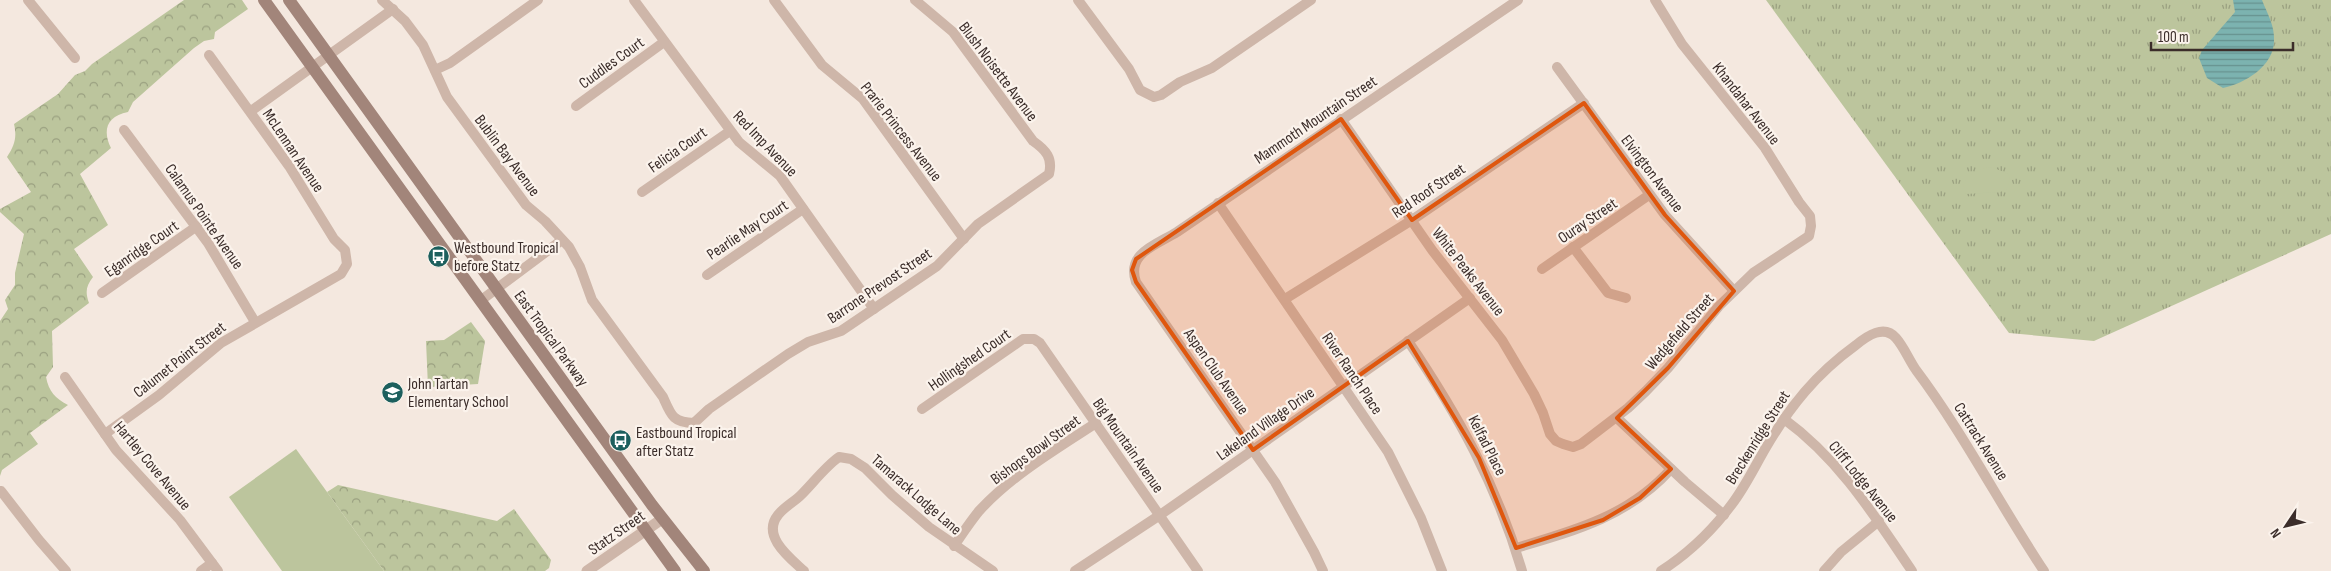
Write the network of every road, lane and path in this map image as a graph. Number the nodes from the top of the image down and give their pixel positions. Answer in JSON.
{"nodes":[{"id":1,"x":28,"y":0,"type":"edge"},
{"id":2,"x":264,"y":0,"type":"edge"},
{"id":3,"x":289,"y":0,"type":"edge"},
{"id":4,"x":382,"y":0,"type":"edge"},
{"id":5,"x":538,"y":0,"type":"edge"},
{"id":6,"x":634,"y":0,"type":"edge"},
{"id":7,"x":774,"y":0,"type":"edge"},
{"id":8,"x":915,"y":0,"type":"edge"},
{"id":9,"x":1078,"y":0,"type":"edge"},
{"id":10,"x":1311,"y":0,"type":"edge"},
{"id":11,"x":1518,"y":0,"type":"edge"},
{"id":12,"x":1655,"y":0,"type":"edge"},
{"id":13,"x":393,"y":9,"type":"junction"},
{"id":14,"x":664,"y":42,"type":"junction"},
{"id":15,"x":209,"y":55,"type":"dead end"},
{"id":16,"x":75,"y":58,"type":"dead end"},
{"id":17,"x":320,"y":61,"type":"junction"},
{"id":18,"x":1557,"y":67,"type":"dead end"},
{"id":19,"x":435,"y":70,"type":"junction"},
{"id":20,"x":1584,"y":103,"type":"junction"},
{"id":21,"x":576,"y":106,"type":"dead end"},
{"id":22,"x":250,"y":111,"type":"junction"},
{"id":23,"x":1341,"y":120,"type":"junction"},
{"id":24,"x":124,"y":130,"type":"dead end"},
{"id":25,"x":730,"y":131,"type":"junction"},
{"id":26,"x":1051,"y":165,"type":"joint"},
{"id":27,"x":642,"y":192,"type":"dead end"},
{"id":28,"x":1649,"y":196,"type":"junction"},
{"id":29,"x":1218,"y":204,"type":"junction"},
{"id":30,"x":803,"y":209,"type":"junction"},
{"id":31,"x":1412,"y":220,"type":"junction"},
{"id":32,"x":197,"y":226,"type":"junction"},
{"id":33,"x":1811,"y":226,"type":"joint"},
{"id":34,"x":964,"y":239,"type":"junction"},
{"id":35,"x":562,"y":240,"type":"junction"},
{"id":36,"x":1573,"y":247,"type":"junction"},
{"id":37,"x":347,"y":264,"type":"joint"},
{"id":38,"x":1133,"y":266,"type":"joint"},
{"id":39,"x":1542,"y":269,"type":"dead end"},
{"id":40,"x":707,"y":275,"type":"dead end"},
{"id":41,"x":497,"y":288,"type":"junction"},
{"id":42,"x":1734,"y":291,"type":"junction"},
{"id":43,"x":102,"y":293,"type":"dead end"},
{"id":44,"x":1470,"y":298,"type":"junction"},
{"id":45,"x":1626,"y":298,"type":"dead end"},
{"id":46,"x":1286,"y":300,"type":"junction"},
{"id":47,"x":480,"y":301,"type":"junction"},
{"id":48,"x":874,"y":309,"type":"junction"},
{"id":49,"x":255,"y":322,"type":"junction"},
{"id":50,"x":1888,"y":333,"type":"joint"},
{"id":51,"x":1034,"y":339,"type":"joint"},
{"id":52,"x":1408,"y":341,"type":"junction"},
{"id":53,"x":65,"y":378,"type":"dead end"},
{"id":54,"x":1344,"y":386,"type":"junction"},
{"id":55,"x":922,"y":409,"type":"dead end"},
{"id":56,"x":1617,"y":418,"type":"junction"},
{"id":57,"x":1784,"y":419,"type":"junction"},
{"id":58,"x":682,"y":423,"type":"joint"},
{"id":59,"x":1096,"y":423,"type":"junction"},
{"id":60,"x":106,"y":434,"type":"junction"},
{"id":61,"x":1563,"y":444,"type":"joint"},
{"id":62,"x":1253,"y":450,"type":"junction"},
{"id":63,"x":1671,"y":469,"type":"junction"},
{"id":64,"x":1,"y":491,"type":"dead end"},
{"id":65,"x":1160,"y":515,"type":"junction"},
{"id":66,"x":1724,"y":515,"type":"junction"},
{"id":67,"x":662,"y":519,"type":"junction"},
{"id":68,"x":1879,"y":521,"type":"junction"},
{"id":69,"x":645,"y":531,"type":"junction"},
{"id":70,"x":954,"y":546,"type":"junction"},
{"id":71,"x":1516,"y":548,"type":"junction"},
{"id":72,"x":215,"y":567,"type":"edge"},
{"id":73,"x":66,"y":571,"type":"edge"},
{"id":74,"x":201,"y":571,"type":"edge"},
{"id":75,"x":587,"y":571,"type":"edge"},
{"id":76,"x":675,"y":571,"type":"edge"},
{"id":77,"x":704,"y":571,"type":"edge"},
{"id":78,"x":804,"y":571,"type":"edge"},
{"id":79,"x":993,"y":571,"type":"edge"},
{"id":80,"x":1075,"y":571,"type":"edge"},
{"id":81,"x":1198,"y":571,"type":"edge"},
{"id":82,"x":1323,"y":571,"type":"edge"},
{"id":83,"x":1442,"y":571,"type":"edge"},
{"id":84,"x":1522,"y":571,"type":"edge"},
{"id":85,"x":1661,"y":571,"type":"edge"},
{"id":86,"x":1824,"y":571,"type":"edge"},
{"id":87,"x":1912,"y":571,"type":"edge"},
{"id":88,"x":2044,"y":571,"type":"edge"}],
"edges":[{"from":1,"to":16,"type":"street"},
{"from":2,"to":17,"type":"main road","name":"East Tropical Parkway"},
{"from":3,"to":17,"type":"main road","name":"East Tropical Parkway"},
{"from":4,"to":13,"type":"street","name":"Bublin Bay Avenue"},
{"from":5,"to":19,"type":"street"},
{"from":6,"to":14,"type":"street","name":"Red Imp Avenue"},
{"from":7,"to":34,"type":"street","name":"Prarie Princess Avenue"},
{"from":8,"to":26,"type":"street","name":"Blush Noisette Avenue"},
{"from":9,"to":10,"type":"street"},
{"from":11,"to":23,"type":"street","name":"Mammoth Mountain Street"},
{"from":12,"to":33,"type":"street","name":"Khandahar Avenue"},
{"from":13,"to":17,"type":"street"},
{"from":13,"to":19,"type":"street","name":"Bublin Bay Avenue"},
{"from":14,"to":21,"type":"street","name":"Cuddles Court"},
{"from":14,"to":25,"type":"street","name":"Red Imp Avenue"},
{"from":15,"to":22,"type":"street","name":"McLennan Avenue"},
{"from":17,"to":22,"type":"street"},
{"from":17,"to":41,"type":"main road","name":"East Tropical Parkway"},
{"from":17,"to":47,"type":"main road","name":"East Tropical Parkway"},
{"from":18,"to":20,"type":"street","name":"Elvington Avenue"},
{"from":19,"to":35,"type":"street","name":"Bublin Bay Avenue"},
{"from":20,"to":28,"type":"street","name":"Elvington Avenue"},
{"from":20,"to":31,"type":"street","name":"Red Roof Street"},
{"from":22,"to":37,"type":"street","name":"McLennan Avenue"},
{"from":23,"to":29,"type":"street","name":"Mammoth Mountain Street"},
{"from":23,"to":31,"type":"street","name":"White Peaks Avenue"},
{"from":24,"to":32,"type":"street","name":"Calamus Pointe Avenue"},
{"from":25,"to":27,"type":"street","name":"Felicia Court"},
{"from":25,"to":30,"type":"street","name":"Red Imp Avenue"},
{"from":26,"to":34,"type":"street","name":"Barrone Prevost Street"},
{"from":28,"to":36,"type":"street","name":"Ouray Street"},
{"from":28,"to":42,"type":"street","name":"Elvington Avenue"},
{"from":29,"to":38,"type":"street","name":"Mammoth Mountain Street"},
{"from":29,"to":46,"type":"street","name":"River Ranch Place"},
{"from":30,"to":40,"type":"street","name":"Pearlie May Court"},
{"from":30,"to":48,"type":"street","name":"Red Imp Avenue"},
{"from":31,"to":44,"type":"street","name":"White Peaks Avenue"},
{"from":31,"to":46,"type":"street","name":"Red Roof Street"},
{"from":32,"to":43,"type":"street","name":"Eganridge Court"},
{"from":32,"to":49,"type":"street","name":"Calamus Pointe Avenue"},
{"from":33,"to":42,"type":"street","name":"Wedgefield Street"},
{"from":34,"to":48,"type":"street","name":"Barrone Prevost Street"},
{"from":35,"to":41,"type":"street"},
{"from":35,"to":58,"type":"street","name":"Bublin Bay Avenue"},
{"from":36,"to":39,"type":"street","name":"Ouray Street"},
{"from":36,"to":45,"type":"street"},
{"from":37,"to":49,"type":"street","name":"Calumet Point Street"},
{"from":38,"to":62,"type":"street","name":"Aspen Club Avenue"},
{"from":41,"to":47,"type":"street"},
{"from":41,"to":67,"type":"main road","name":"East Tropical Parkway"},
{"from":42,"to":56,"type":"street","name":"Wedgefield Street"},
{"from":44,"to":52,"type":"street","name":"Lakeland Village Drive"},
{"from":44,"to":61,"type":"street","name":"White Peaks Avenue"},
{"from":46,"to":54,"type":"street","name":"River Ranch Place"},
{"from":47,"to":69,"type":"main road","name":"East Tropical Parkway"},
{"from":48,"to":58,"type":"street","name":"Barrone Prevost Street"},
{"from":49,"to":60,"type":"street","name":"Calumet Point Street"},
{"from":50,"to":57,"type":"street","name":"Breckenridge Street"},
{"from":50,"to":88,"type":"street","name":"Cattrack Avenue"},
{"from":51,"to":55,"type":"street","name":"Hollingshed Court"},
{"from":51,"to":59,"type":"street","name":"Big Mountain Avenue"},
{"from":52,"to":54,"type":"street","name":"Lakeland Village Drive"},
{"from":52,"to":71,"type":"street","name":"Kelfad Place"},
{"from":53,"to":60,"type":"street","name":"Hartley Cove Avenue"},
{"from":54,"to":62,"type":"street","name":"Lakeland Village Drive"},
{"from":54,"to":83,"type":"street","name":"River Ranch Place"},
{"from":56,"to":61,"type":"street","name":"Wedgefield Street"},
{"from":56,"to":63,"type":"street"},
{"from":57,"to":66,"type":"street","name":"Breckenridge Street"},
{"from":57,"to":68,"type":"street","name":"Cliff Lodge Avenue"},
{"from":59,"to":65,"type":"street","name":"Big Mountain Avenue"},
{"from":59,"to":70,"type":"street","name":"Bishops Bowl Street"},
{"from":60,"to":72,"type":"street","name":"Hartley Cove Avenue"},
{"from":62,"to":65,"type":"street","name":"Lakeland Village Drive"},
{"from":62,"to":82,"type":"street","name":"Aspen Club Avenue"},
{"from":63,"to":66,"type":"street"},
{"from":63,"to":71,"type":"street"},
{"from":64,"to":73,"type":"street"},
{"from":65,"to":80,"type":"street","name":"Lakeland Village Drive"},
{"from":65,"to":81,"type":"street","name":"Big Mountain Avenue"},
{"from":66,"to":85,"type":"street","name":"Breckenridge Street"},
{"from":67,"to":69,"type":"street","name":"Statz Street"},
{"from":67,"to":77,"type":"main road","name":"East Tropical Parkway"},
{"from":68,"to":86,"type":"street"},
{"from":68,"to":87,"type":"street","name":"Cliff Lodge Avenue"},
{"from":69,"to":75,"type":"street","name":"Statz Street"},
{"from":69,"to":76,"type":"main road","name":"East Tropical Parkway"},
{"from":70,"to":78,"type":"street","name":"Tamarack Lodge Lane"},
{"from":70,"to":79,"type":"street","name":"Tamarack Lodge Lane"},
{"from":71,"to":84,"type":"street","name":"Kelfad Place"},
{"from":72,"to":74,"type":"street"}]}
